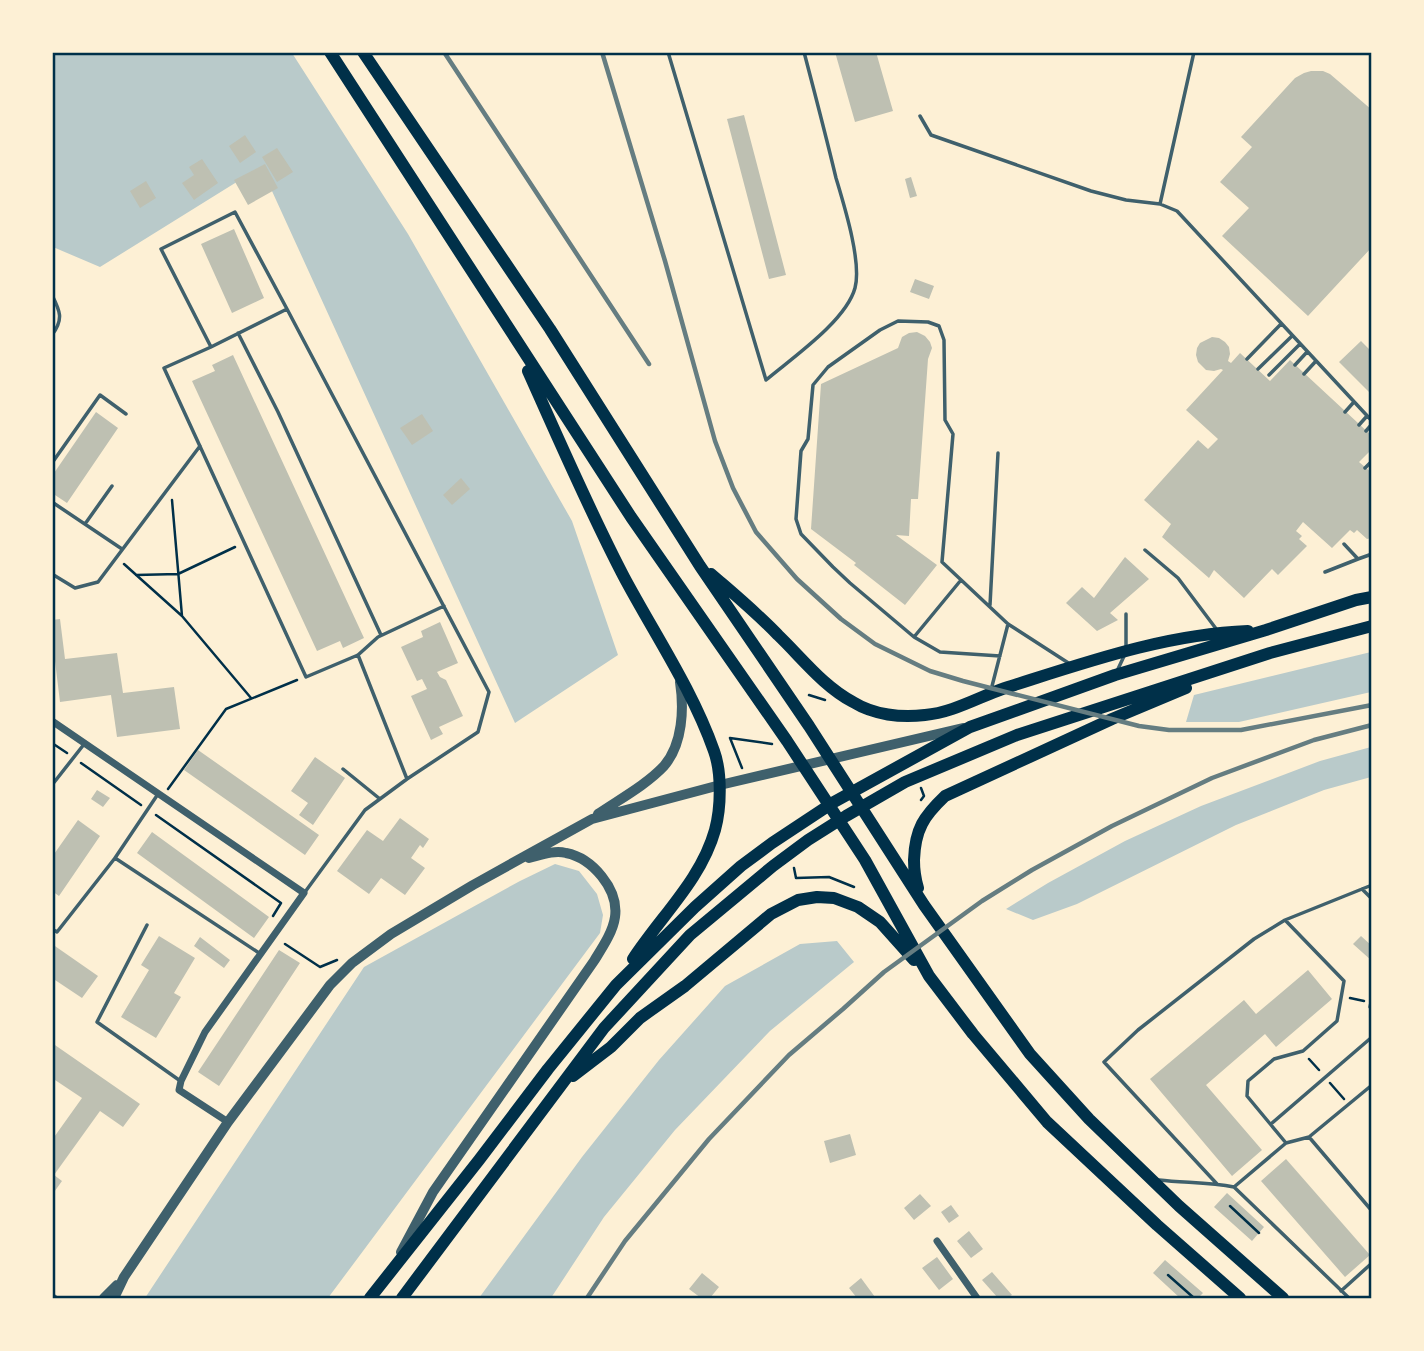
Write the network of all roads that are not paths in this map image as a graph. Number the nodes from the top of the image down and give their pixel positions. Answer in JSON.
{"nodes":[{"id":1,"x":330,"y":52,"type":"edge"},
{"id":2,"x":363,"y":52,"type":"edge"},
{"id":3,"x":668,"y":52,"type":"edge"},
{"id":4,"x":804,"y":52,"type":"edge"},
{"id":5,"x":1194,"y":52,"type":"edge"},
{"id":6,"x":920,"y":116,"type":"dead end"},
{"id":7,"x":1160,"y":204,"type":"junction"},
{"id":8,"x":52,"y":295,"type":"edge"},
{"id":9,"x":288,"y":309,"type":"junction"},
{"id":10,"x":1281,"y":324,"type":"junction"},
{"id":11,"x":55,"y":329,"type":"edge"},
{"id":12,"x":238,"y":333,"type":"junction"},
{"id":13,"x":512,"y":334,"type":"junction"},
{"id":14,"x":52,"y":335,"type":"edge"},
{"id":15,"x":1292,"y":335,"type":"junction"},
{"id":16,"x":1300,"y":344,"type":"junction"},
{"id":17,"x":211,"y":347,"type":"junction"},
{"id":18,"x":1307,"y":352,"type":"junction"},
{"id":19,"x":1247,"y":359,"type":"dead end"},
{"id":20,"x":1316,"y":361,"type":"junction"},
{"id":21,"x":1296,"y":365,"type":"dead end"},
{"id":22,"x":1258,"y":369,"type":"dead end"},
{"id":23,"x":1304,"y":374,"type":"dead end"},
{"id":24,"x":1269,"y":375,"type":"dead end"},
{"id":25,"x":1353,"y":402,"type":"junction"},
{"id":26,"x":1345,"y":412,"type":"dead end"},
{"id":27,"x":126,"y":414,"type":"dead end"},
{"id":28,"x":1367,"y":416,"type":"junction"},
{"id":29,"x":1371,"y":422,"type":"edge"},
{"id":30,"x":1359,"y":425,"type":"dead end"},
{"id":31,"x":1366,"y":431,"type":"dead end"},
{"id":32,"x":200,"y":446,"type":"junction"},
{"id":33,"x":998,"y":453,"type":"dead end"},
{"id":34,"x":1371,"y":461,"type":"edge"},
{"id":35,"x":52,"y":463,"type":"edge"},
{"id":36,"x":1365,"y":468,"type":"dead end"},
{"id":37,"x":112,"y":486,"type":"dead end"},
{"id":38,"x":52,"y":502,"type":"edge"},
{"id":39,"x":85,"y":524,"type":"junction"},
{"id":40,"x":1344,"y":544,"type":"dead end"},
{"id":41,"x":122,"y":550,"type":"junction"},
{"id":42,"x":1145,"y":550,"type":"dead end"},
{"id":43,"x":1371,"y":554,"type":"edge"},
{"id":44,"x":1358,"y":559,"type":"junction"},
{"id":45,"x":701,"y":566,"type":"junction"},
{"id":46,"x":1325,"y":572,"type":"dead end"},
{"id":47,"x":52,"y":574,"type":"edge"},
{"id":48,"x":961,"y":580,"type":"junction"},
{"id":49,"x":1371,"y":597,"type":"edge"},
{"id":50,"x":444,"y":606,"type":"junction"},
{"id":51,"x":990,"y":607,"type":"junction"},
{"id":52,"x":1126,"y":614,"type":"dead end"},
{"id":53,"x":1008,"y":624,"type":"junction"},
{"id":54,"x":1371,"y":626,"type":"edge"},
{"id":55,"x":1266,"y":630,"type":"junction"},
{"id":56,"x":1218,"y":632,"type":"junction"},
{"id":57,"x":382,"y":635,"type":"junction"},
{"id":58,"x":914,"y":636,"type":"junction"},
{"id":59,"x":1126,"y":651,"type":"junction"},
{"id":60,"x":1270,"y":653,"type":"junction"},
{"id":61,"x":358,"y":655,"type":"junction"},
{"id":62,"x":1000,"y":656,"type":"junction"},
{"id":63,"x":677,"y":667,"type":"junction"},
{"id":64,"x":1075,"y":667,"type":"junction"},
{"id":65,"x":1115,"y":676,"type":"junction"},
{"id":66,"x":990,"y":693,"type":"junction"},
{"id":67,"x":52,"y":721,"type":"edge"},
{"id":68,"x":970,"y":727,"type":"junction"},
{"id":69,"x":85,"y":743,"type":"junction"},
{"id":70,"x":343,"y":769,"type":"dead end"},
{"id":71,"x":407,"y":779,"type":"junction"},
{"id":72,"x":52,"y":785,"type":"edge"},
{"id":73,"x":720,"y":785,"type":"junction"},
{"id":74,"x":160,"y":795,"type":"junction"},
{"id":75,"x":380,"y":799,"type":"junction"},
{"id":76,"x":592,"y":819,"type":"junction"},
{"id":77,"x":115,"y":858,"type":"junction"},
{"id":78,"x":515,"y":862,"type":"junction"},
{"id":79,"x":1371,"y":885,"type":"edge"},
{"id":80,"x":1362,"y":889,"type":"junction"},
{"id":81,"x":304,"y":894,"type":"junction"},
{"id":82,"x":1371,"y":899,"type":"edge"},
{"id":83,"x":923,"y":905,"type":"junction"},
{"id":84,"x":1286,"y":920,"type":"junction"},
{"id":85,"x":147,"y":925,"type":"dead end"},
{"id":86,"x":52,"y":929,"type":"edge"},
{"id":87,"x":260,"y":954,"type":"junction"},
{"id":88,"x":929,"y":976,"type":"junction"},
{"id":89,"x":616,"y":985,"type":"junction"},
{"id":90,"x":1371,"y":1000,"type":"edge"},
{"id":91,"x":1371,"y":1009,"type":"edge"},
{"id":92,"x":1371,"y":1037,"type":"edge"},
{"id":93,"x":181,"y":1081,"type":"junction"},
{"id":94,"x":1371,"y":1085,"type":"edge"},
{"id":95,"x":559,"y":1087,"type":"junction"},
{"id":96,"x":228,"y":1122,"type":"junction"},
{"id":97,"x":1271,"y":1124,"type":"junction"},
{"id":98,"x":1309,"y":1138,"type":"junction"},
{"id":99,"x":1286,"y":1143,"type":"junction"},
{"id":100,"x":1151,"y":1179,"type":"junction"},
{"id":101,"x":1217,"y":1184,"type":"junction"},
{"id":102,"x":1234,"y":1187,"type":"junction"},
{"id":103,"x":1371,"y":1211,"type":"edge"},
{"id":104,"x":937,"y":1241,"type":"dead end"},
{"id":105,"x":1371,"y":1263,"type":"edge"},
{"id":106,"x":392,"y":1270,"type":"junction"},
{"id":107,"x":124,"y":1277,"type":"junction"},
{"id":108,"x":1341,"y":1291,"type":"junction"},
{"id":109,"x":104,"y":1298,"type":"edge"},
{"id":110,"x":114,"y":1298,"type":"edge"},
{"id":111,"x":370,"y":1298,"type":"edge"},
{"id":112,"x":402,"y":1298,"type":"edge"},
{"id":113,"x":977,"y":1298,"type":"edge"},
{"id":114,"x":1240,"y":1298,"type":"edge"},
{"id":115,"x":1283,"y":1298,"type":"edge"},
{"id":116,"x":1349,"y":1298,"type":"edge"}],
"edges":[{"from":1,"to":13,"type":"main road"},
{"from":2,"to":45,"type":"main road"},
{"from":3,"to":4,"type":"lane"},
{"from":5,"to":7,"type":"lane"},
{"from":6,"to":7,"type":"lane"},
{"from":7,"to":10,"type":"lane"},
{"from":8,"to":11,"type":"lane"},
{"from":9,"to":12,"type":"lane"},
{"from":9,"to":17,"type":"lane"},
{"from":9,"to":50,"type":"lane"},
{"from":10,"to":15,"type":"lane"},
{"from":10,"to":19,"type":"lane"},
{"from":11,"to":14,"type":"lane"},
{"from":12,"to":17,"type":"lane"},
{"from":12,"to":57,"type":"lane"},
{"from":13,"to":63,"type":"main road"},
{"from":13,"to":88,"type":"main road"},
{"from":15,"to":16,"type":"lane"},
{"from":15,"to":22,"type":"lane"},
{"from":16,"to":18,"type":"lane"},
{"from":16,"to":24,"type":"lane"},
{"from":17,"to":32,"type":"lane"},
{"from":18,"to":20,"type":"lane"},
{"from":18,"to":21,"type":"lane"},
{"from":20,"to":23,"type":"lane"},
{"from":20,"to":25,"type":"lane"},
{"from":25,"to":26,"type":"lane"},
{"from":25,"to":28,"type":"lane"},
{"from":27,"to":35,"type":"lane"},
{"from":28,"to":29,"type":"lane"},
{"from":28,"to":30,"type":"lane"},
{"from":29,"to":31,"type":"lane"},
{"from":32,"to":41,"type":"lane"},
{"from":32,"to":61,"type":"lane"},
{"from":33,"to":51,"type":"lane"},
{"from":34,"to":36,"type":"lane"},
{"from":37,"to":39,"type":"lane"},
{"from":38,"to":39,"type":"lane"},
{"from":39,"to":41,"type":"lane"},
{"from":40,"to":44,"type":"lane"},
{"from":41,"to":47,"type":"lane"},
{"from":42,"to":56,"type":"lane"},
{"from":43,"to":44,"type":"lane"},
{"from":44,"to":46,"type":"lane"},
{"from":45,"to":66,"type":"main road"},
{"from":45,"to":83,"type":"main road"},
{"from":48,"to":51,"type":"lane"},
{"from":48,"to":58,"type":"lane"},
{"from":48,"to":58,"type":"lane"},
{"from":49,"to":55,"type":"main road"},
{"from":50,"to":57,"type":"lane"},
{"from":50,"to":71,"type":"lane"},
{"from":51,"to":53,"type":"lane"},
{"from":52,"to":59,"type":"lane"},
{"from":53,"to":62,"type":"lane"},
{"from":53,"to":64,"type":"lane"},
{"from":54,"to":60,"type":"main road"},
{"from":55,"to":56,"type":"main road"},
{"from":55,"to":65,"type":"main road"},
{"from":56,"to":59,"type":"main road"},
{"from":57,"to":61,"type":"lane"},
{"from":58,"to":62,"type":"lane"},
{"from":59,"to":64,"type":"main road"},
{"from":59,"to":65,"type":"lane"},
{"from":60,"to":83,"type":"main road"},
{"from":60,"to":95,"type":"main road"},
{"from":61,"to":71,"type":"lane"},
{"from":62,"to":66,"type":"lane"},
{"from":63,"to":73,"type":"main road"},
{"from":63,"to":76,"type":"street"},
{"from":64,"to":66,"type":"main road"},
{"from":65,"to":68,"type":"main road"},
{"from":67,"to":69,"type":"street"},
{"from":68,"to":73,"type":"street"},
{"from":68,"to":89,"type":"main road"},
{"from":69,"to":72,"type":"lane"},
{"from":69,"to":74,"type":"street"},
{"from":70,"to":75,"type":"lane"},
{"from":71,"to":75,"type":"lane"},
{"from":73,"to":76,"type":"street"},
{"from":73,"to":89,"type":"main road"},
{"from":74,"to":77,"type":"lane"},
{"from":74,"to":81,"type":"street"},
{"from":75,"to":81,"type":"lane"},
{"from":76,"to":78,"type":"street"},
{"from":77,"to":86,"type":"lane"},
{"from":77,"to":87,"type":"lane"},
{"from":78,"to":96,"type":"street"},
{"from":78,"to":106,"type":"street"},
{"from":79,"to":80,"type":"lane"},
{"from":80,"to":82,"type":"lane"},
{"from":80,"to":84,"type":"lane"},
{"from":81,"to":87,"type":"street"},
{"from":83,"to":100,"type":"main road"},
{"from":84,"to":97,"type":"lane"},
{"from":84,"to":101,"type":"lane"},
{"from":85,"to":93,"type":"lane"},
{"from":87,"to":93,"type":"street"},
{"from":88,"to":95,"type":"main road"},
{"from":88,"to":114,"type":"main road"},
{"from":89,"to":106,"type":"main road"},
{"from":90,"to":91,"type":"lane"},
{"from":92,"to":97,"type":"lane"},
{"from":93,"to":96,"type":"street"},
{"from":94,"to":98,"type":"lane"},
{"from":95,"to":112,"type":"main road"},
{"from":96,"to":107,"type":"street"},
{"from":97,"to":99,"type":"lane"},
{"from":98,"to":99,"type":"lane"},
{"from":98,"to":103,"type":"lane"},
{"from":99,"to":102,"type":"lane"},
{"from":100,"to":101,"type":"lane"},
{"from":100,"to":115,"type":"main road"},
{"from":101,"to":102,"type":"lane"},
{"from":102,"to":108,"type":"lane"},
{"from":104,"to":113,"type":"street"},
{"from":105,"to":108,"type":"lane"},
{"from":106,"to":111,"type":"main road"},
{"from":107,"to":109,"type":"street"},
{"from":107,"to":110,"type":"street"},
{"from":108,"to":116,"type":"lane"}]}
